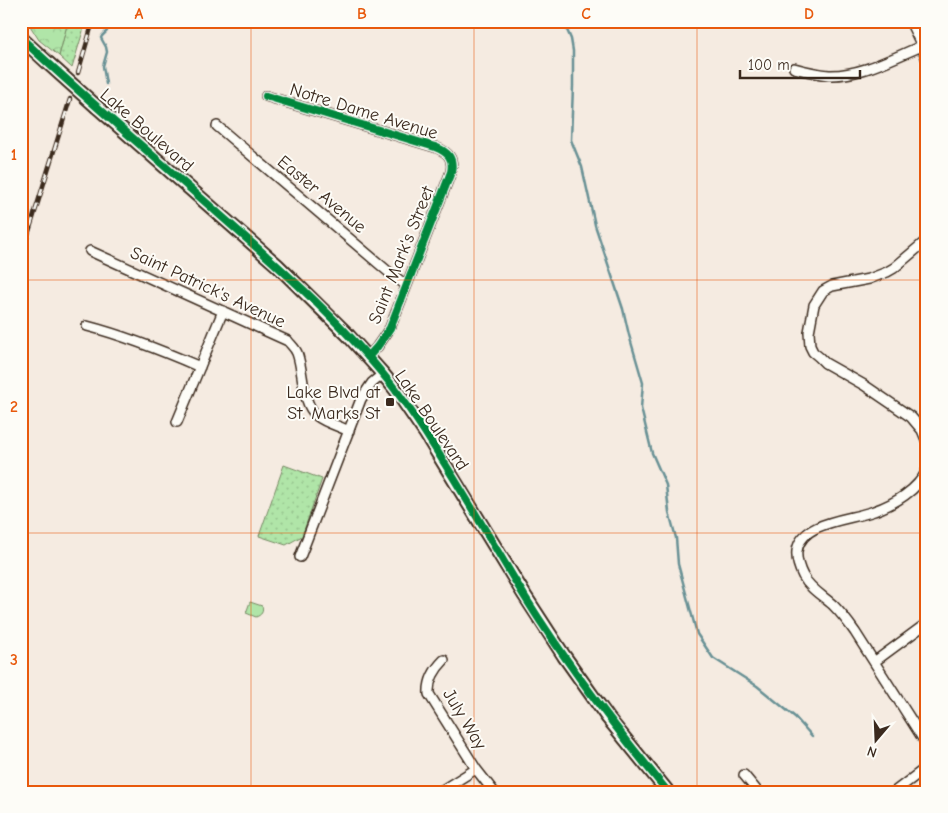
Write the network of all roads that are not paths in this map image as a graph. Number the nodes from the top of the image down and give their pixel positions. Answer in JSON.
{"nodes":[{"id":1,"x":910,"y":21,"type":"edge"},
{"id":2,"x":21,"y":38,"type":"edge"},
{"id":3,"x":922,"y":46,"type":"junction"},
{"id":4,"x":927,"y":60,"type":"edge"},
{"id":5,"x":794,"y":68,"type":"dead end"},
{"id":6,"x":266,"y":96,"type":"dead end"},
{"id":7,"x":217,"y":126,"type":"dead end"},
{"id":8,"x":451,"y":159,"type":"joint"},
{"id":9,"x":927,"y":240,"type":"edge"},
{"id":10,"x":90,"y":251,"type":"dead end"},
{"id":11,"x":406,"y":285,"type":"junction"},
{"id":12,"x":223,"y":311,"type":"junction"},
{"id":13,"x":87,"y":326,"type":"dead end"},
{"id":14,"x":368,"y":357,"type":"junction"},
{"id":15,"x":200,"y":367,"type":"junction"},
{"id":16,"x":382,"y":374,"type":"junction"},
{"id":17,"x":177,"y":422,"type":"dead end"},
{"id":18,"x":349,"y":431,"type":"junction"},
{"id":19,"x":927,"y":442,"type":"edge"},
{"id":20,"x":927,"y":470,"type":"edge"},
{"id":21,"x":300,"y":557,"type":"dead end"},
{"id":22,"x":927,"y":622,"type":"edge"},
{"id":23,"x":444,"y":660,"type":"dead end"},
{"id":24,"x":874,"y":662,"type":"junction"},
{"id":25,"x":927,"y":745,"type":"edge"},
{"id":26,"x":927,"y":767,"type":"edge"},
{"id":27,"x":476,"y":769,"type":"junction"},
{"id":28,"x":744,"y":775,"type":"dead end"},
{"id":29,"x":439,"y":792,"type":"edge"},
{"id":30,"x":494,"y":792,"type":"edge"},
{"id":31,"x":668,"y":792,"type":"edge"},
{"id":32,"x":758,"y":792,"type":"edge"},
{"id":33,"x":894,"y":792,"type":"edge"}],
"edges":[{"from":1,"to":3,"type":"street"},
{"from":2,"to":14,"type":"main road","name":"Lake Boulevard","bridge":true},
{"from":3,"to":4,"type":"street"},
{"from":3,"to":5,"type":"street"},
{"from":6,"to":8,"type":"street","name":"Notre Dame Avenue"},
{"from":7,"to":11,"type":"street","name":"Easter Avenue"},
{"from":8,"to":11,"type":"street","name":"Saint Mark's Street"},
{"from":9,"to":19,"type":"street"},
{"from":10,"to":12,"type":"street","name":"Saint Patrick's Avenue"},
{"from":11,"to":14,"type":"street","name":"Saint Mark's Street"},
{"from":12,"to":15,"type":"street"},
{"from":12,"to":18,"type":"street","name":"Saint Patrick's Avenue"},
{"from":13,"to":15,"type":"street"},
{"from":14,"to":16,"type":"main road","name":"Lake Boulevard"},
{"from":15,"to":17,"type":"street"},
{"from":16,"to":18,"type":"street"},
{"from":16,"to":31,"type":"main road","name":"Lake Boulevard"},
{"from":18,"to":21,"type":"street"},
{"from":20,"to":24,"type":"street"},
{"from":22,"to":24,"type":"street"},
{"from":23,"to":27,"type":"street","name":"July Way"},
{"from":24,"to":25,"type":"street"},
{"from":26,"to":33,"type":"street"},
{"from":27,"to":29,"type":"street"},
{"from":27,"to":30,"type":"street","name":"July Way"},
{"from":28,"to":32,"type":"street"}]}
